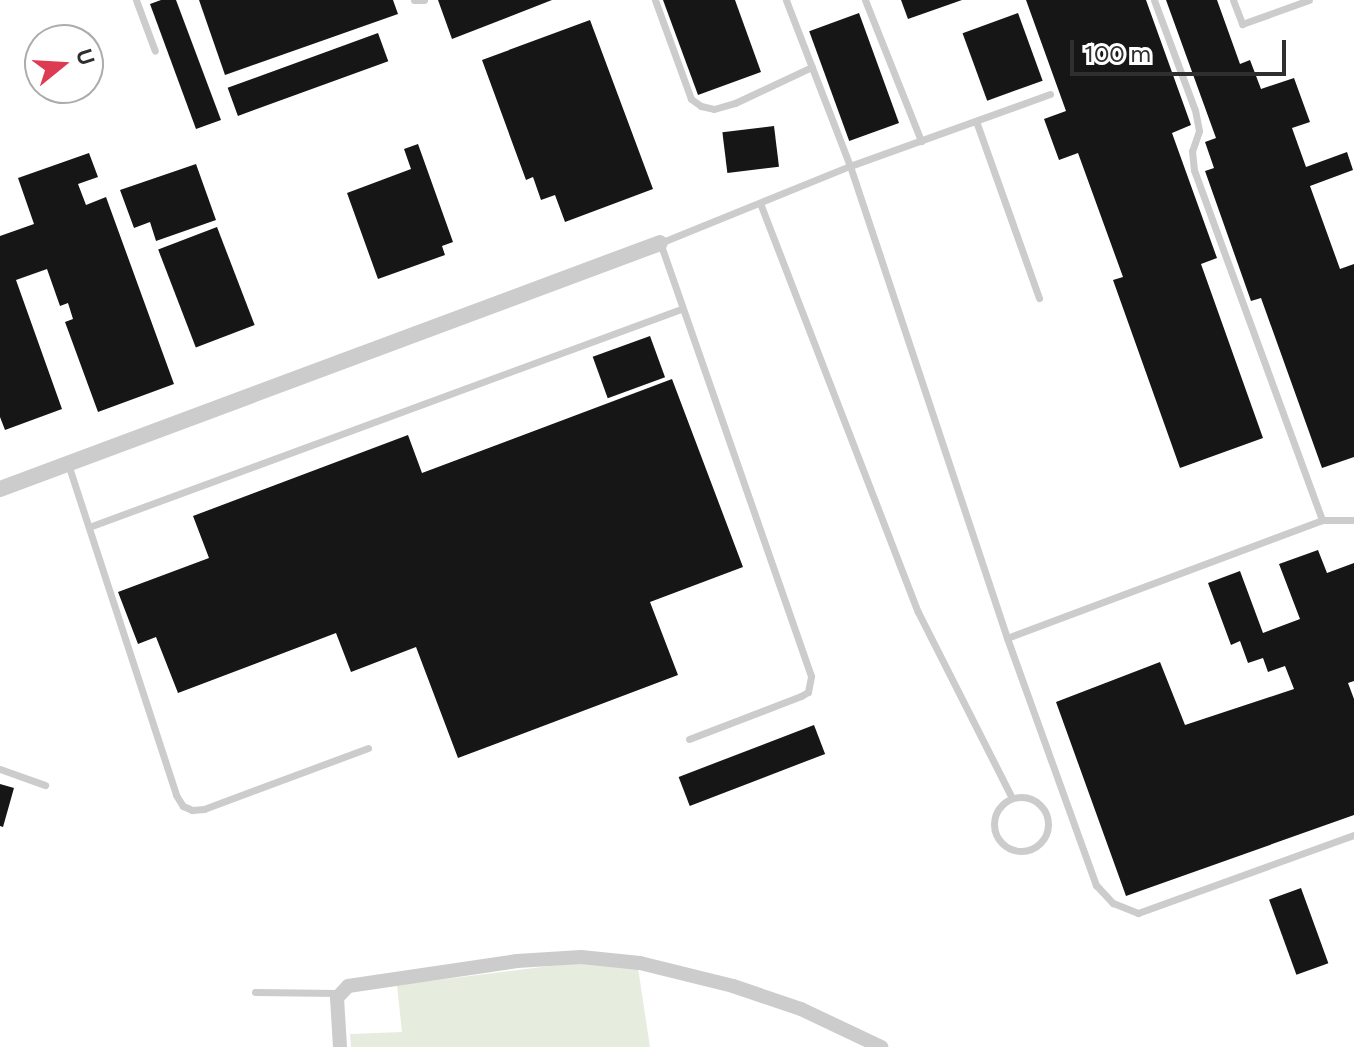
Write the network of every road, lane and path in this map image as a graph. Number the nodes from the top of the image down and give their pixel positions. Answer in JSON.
{"nodes":[{"id":1,"x":136,"y":0,"type":"edge"},
{"id":2,"x":414,"y":0,"type":"edge"},
{"id":3,"x":424,"y":0,"type":"edge"},
{"id":4,"x":655,"y":0,"type":"edge"},
{"id":5,"x":786,"y":0,"type":"edge"},
{"id":6,"x":865,"y":0,"type":"edge"},
{"id":7,"x":1154,"y":0,"type":"edge"},
{"id":8,"x":1233,"y":0,"type":"edge"},
{"id":9,"x":1309,"y":0,"type":"edge"},
{"id":10,"x":155,"y":51,"type":"dead end"},
{"id":11,"x":812,"y":67,"type":"junction"},
{"id":12,"x":1050,"y":94,"type":"dead end"},
{"id":13,"x":976,"y":121,"type":"junction"},
{"id":14,"x":921,"y":141,"type":"junction"},
{"id":15,"x":850,"y":166,"type":"junction"},
{"id":16,"x":760,"y":203,"type":"junction"},
{"id":17,"x":660,"y":243,"type":"junction"},
{"id":18,"x":1039,"y":298,"type":"dead end"},
{"id":19,"x":681,"y":309,"type":"junction"},
{"id":20,"x":67,"y":462,"type":"junction"},
{"id":21,"x":0,"y":489,"type":"edge"},
{"id":22,"x":1322,"y":520,"type":"junction"},
{"id":23,"x":1354,"y":520,"type":"edge"},
{"id":24,"x":89,"y":527,"type":"junction"},
{"id":25,"x":1007,"y":638,"type":"junction"},
{"id":26,"x":689,"y":739,"type":"dead end"},
{"id":27,"x":368,"y":748,"type":"dead end"},
{"id":28,"x":0,"y":769,"type":"edge"},
{"id":29,"x":45,"y":785,"type":"dead end"},
{"id":30,"x":1012,"y":798,"type":"junction"},
{"id":31,"x":1354,"y":835,"type":"edge"},
{"id":32,"x":255,"y":992,"type":"dead end"},
{"id":33,"x":338,"y":993,"type":"junction"},
{"id":34,"x":340,"y":1047,"type":"edge"},
{"id":35,"x":881,"y":1047,"type":"edge"}],
"edges":[{"from":1,"to":10,"type":"lane"},
{"from":2,"to":3,"type":"lane"},
{"from":4,"to":11,"type":"lane"},
{"from":5,"to":11,"type":"lane"},
{"from":6,"to":14,"type":"lane"},
{"from":7,"to":22,"type":"lane"},
{"from":8,"to":9,"type":"lane"},
{"from":11,"to":15,"type":"lane"},
{"from":12,"to":13,"type":"lane"},
{"from":13,"to":14,"type":"lane"},
{"from":13,"to":18,"type":"lane"},
{"from":14,"to":15,"type":"lane"},
{"from":15,"to":16,"type":"lane"},
{"from":15,"to":25,"type":"lane"},
{"from":16,"to":17,"type":"lane"},
{"from":16,"to":30,"type":"lane"},
{"from":17,"to":19,"type":"lane"},
{"from":17,"to":20,"type":"street"},
{"from":19,"to":24,"type":"lane"},
{"from":19,"to":26,"type":"lane"},
{"from":20,"to":21,"type":"street"},
{"from":20,"to":24,"type":"lane"},
{"from":22,"to":23,"type":"lane"},
{"from":22,"to":25,"type":"lane"},
{"from":24,"to":27,"type":"lane"},
{"from":25,"to":31,"type":"lane"},
{"from":28,"to":29,"type":"lane"},
{"from":30,"to":30,"type":"lane"},
{"from":32,"to":33,"type":"lane"},
{"from":33,"to":34,"type":"street"},
{"from":33,"to":35,"type":"street"}]}
